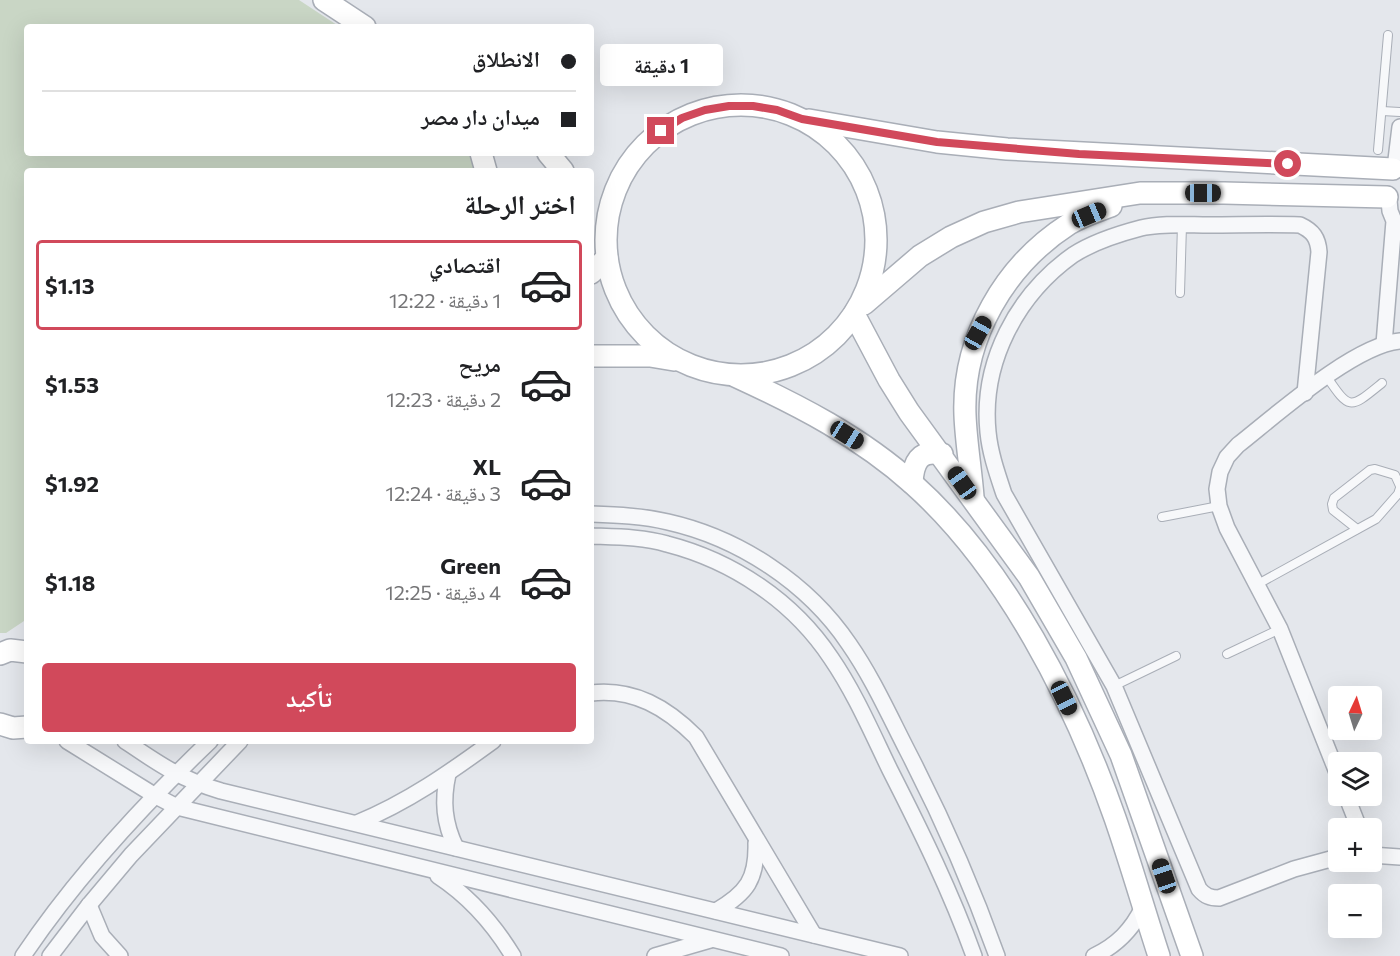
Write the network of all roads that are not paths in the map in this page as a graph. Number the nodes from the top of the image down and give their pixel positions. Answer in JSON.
{"nodes":[{"id":1,"x":324,"y":0,"type":"edge"},
{"id":2,"x":360,"y":24,"type":"edge"},
{"id":3,"x":1388,"y":34,"type":"dead end"},
{"id":4,"x":1382,"y":111,"type":"junction"},
{"id":5,"x":1400,"y":112,"type":"edge"},
{"id":6,"x":802,"y":119,"type":"junction"},
{"id":7,"x":1400,"y":127,"type":"edge"},
{"id":8,"x":1378,"y":150,"type":"dead end"},
{"id":9,"x":550,"y":156,"type":"edge"},
{"id":10,"x":560,"y":168,"type":"edge"},
{"id":11,"x":1396,"y":168,"type":"edge"},
{"id":12,"x":1140,"y":194,"type":"junction"},
{"id":13,"x":1394,"y":207,"type":"edge"},
{"id":14,"x":1182,"y":225,"type":"junction"},
{"id":15,"x":594,"y":228,"type":"edge"},
{"id":16,"x":607,"y":256,"type":"junction"},
{"id":17,"x":594,"y":270,"type":"edge"},
{"id":18,"x":1180,"y":293,"type":"dead end"},
{"id":19,"x":856,"y":311,"type":"junction"},
{"id":20,"x":1400,"y":341,"type":"edge"},
{"id":21,"x":1384,"y":344,"type":"junction"},
{"id":22,"x":594,"y":356,"type":"edge"},
{"id":23,"x":682,"y":362,"type":"junction"},
{"id":24,"x":732,"y":375,"type":"junction"},
{"id":25,"x":1327,"y":377,"type":"junction"},
{"id":26,"x":1382,"y":383,"type":"dead end"},
{"id":27,"x":1305,"y":393,"type":"junction"},
{"id":28,"x":942,"y":454,"type":"junction"},
{"id":29,"x":912,"y":483,"type":"junction"},
{"id":30,"x":1400,"y":487,"type":"edge"},
{"id":31,"x":973,"y":497,"type":"junction"},
{"id":32,"x":1219,"y":506,"type":"junction"},
{"id":33,"x":594,"y":514,"type":"edge"},
{"id":34,"x":1162,"y":517,"type":"dead end"},
{"id":35,"x":1356,"y":529,"type":"junction"},
{"id":36,"x":594,"y":536,"type":"edge"},
{"id":37,"x":1258,"y":584,"type":"junction"},
{"id":38,"x":1280,"y":629,"type":"junction"},
{"id":39,"x":1227,"y":654,"type":"dead end"},
{"id":40,"x":1176,"y":656,"type":"dead end"},
{"id":41,"x":872,"y":681,"type":"junction"},
{"id":42,"x":1114,"y":686,"type":"junction"},
{"id":43,"x":594,"y":693,"type":"edge"},
{"id":44,"x":852,"y":693,"type":"junction"},
{"id":45,"x":72,"y":744,"type":"edge"},
{"id":46,"x":130,"y":744,"type":"edge"},
{"id":47,"x":207,"y":744,"type":"edge"},
{"id":48,"x":237,"y":744,"type":"edge"},
{"id":49,"x":489,"y":744,"type":"edge"},
{"id":50,"x":1329,"y":752,"type":"edge"},
{"id":51,"x":175,"y":774,"type":"junction"},
{"id":52,"x":448,"y":774,"type":"junction"},
{"id":53,"x":197,"y":784,"type":"junction"},
{"id":54,"x":154,"y":795,"type":"junction"},
{"id":55,"x":177,"y":807,"type":"junction"},
{"id":56,"x":357,"y":824,"type":"junction"},
{"id":57,"x":756,"y":840,"type":"junction"},
{"id":58,"x":456,"y":848,"type":"junction"},
{"id":59,"x":1382,"y":856,"type":"edge"},
{"id":60,"x":1400,"y":857,"type":"edge"},
{"id":61,"x":1328,"y":860,"type":"edge"},
{"id":62,"x":428,"y":869,"type":"junction"},
{"id":63,"x":644,"y":894,"type":"junction"},
{"id":64,"x":88,"y":905,"type":"junction"},
{"id":65,"x":1143,"y":907,"type":"junction"},
{"id":66,"x":716,"y":911,"type":"junction"},
{"id":67,"x":637,"y":921,"type":"junction"},
{"id":68,"x":814,"y":935,"type":"junction"},
{"id":69,"x":712,"y":939,"type":"junction"},
{"id":70,"x":23,"y":956,"type":"edge"},
{"id":71,"x":50,"y":956,"type":"edge"},
{"id":72,"x":120,"y":956,"type":"edge"},
{"id":73,"x":513,"y":956,"type":"edge"},
{"id":74,"x":655,"y":956,"type":"edge"},
{"id":75,"x":781,"y":956,"type":"edge"},
{"id":76,"x":900,"y":956,"type":"edge"},
{"id":77,"x":974,"y":956,"type":"edge"},
{"id":78,"x":997,"y":956,"type":"edge"},
{"id":79,"x":1094,"y":956,"type":"edge"},
{"id":80,"x":1159,"y":956,"type":"edge"},
{"id":81,"x":1192,"y":956,"type":"edge"}],
"edges":[{"from":1,"to":2,"type":"street"},
{"from":3,"to":4,"type":"lane"},
{"from":4,"to":5,"type":"lane"},
{"from":4,"to":8,"type":"lane"},
{"from":6,"to":11,"type":"street"},
{"from":6,"to":16,"type":"street"},
{"from":6,"to":19,"type":"street"},
{"from":7,"to":11,"type":"street"},
{"from":9,"to":10,"type":"street"},
{"from":11,"to":13,"type":"street"},
{"from":12,"to":13,"type":"street"},
{"from":12,"to":19,"type":"street"},
{"from":12,"to":31,"type":"street"},
{"from":13,"to":21,"type":"street"},
{"from":14,"to":18,"type":"lane"},
{"from":14,"to":27,"type":"street"},
{"from":14,"to":42,"type":"street"},
{"from":15,"to":16,"type":"street"},
{"from":16,"to":17,"type":"street"},
{"from":16,"to":23,"type":"street"},
{"from":19,"to":24,"type":"street"},
{"from":19,"to":28,"type":"street"},
{"from":20,"to":21,"type":"street"},
{"from":21,"to":25,"type":"street"},
{"from":22,"to":23,"type":"street"},
{"from":23,"to":24,"type":"street"},
{"from":24,"to":29,"type":"street"},
{"from":25,"to":26,"type":"lane"},
{"from":25,"to":27,"type":"street"},
{"from":27,"to":32,"type":"street"},
{"from":28,"to":29,"type":"street"},
{"from":28,"to":31,"type":"street"},
{"from":29,"to":65,"type":"street"},
{"from":30,"to":35,"type":"lane"},
{"from":30,"to":35,"type":"lane"},
{"from":31,"to":81,"type":"street"},
{"from":32,"to":34,"type":"lane"},
{"from":32,"to":37,"type":"street"},
{"from":33,"to":41,"type":"street"},
{"from":35,"to":37,"type":"lane"},
{"from":36,"to":44,"type":"street"},
{"from":37,"to":38,"type":"street"},
{"from":38,"to":39,"type":"lane"},
{"from":38,"to":50,"type":"street"},
{"from":40,"to":42,"type":"lane"},
{"from":41,"to":44,"type":"street"},
{"from":41,"to":78,"type":"street"},
{"from":42,"to":61,"type":"street"},
{"from":43,"to":57,"type":"street"},
{"from":44,"to":77,"type":"street"},
{"from":45,"to":54,"type":"street"},
{"from":46,"to":51,"type":"street"},
{"from":47,"to":51,"type":"street"},
{"from":48,"to":53,"type":"street"},
{"from":49,"to":52,"type":"street"},
{"from":51,"to":53,"type":"street"},
{"from":51,"to":54,"type":"street"},
{"from":52,"to":56,"type":"street"},
{"from":52,"to":58,"type":"street"},
{"from":53,"to":55,"type":"street"},
{"from":53,"to":56,"type":"street"},
{"from":54,"to":55,"type":"street"},
{"from":54,"to":70,"type":"street"},
{"from":55,"to":62,"type":"street"},
{"from":55,"to":64,"type":"street"},
{"from":56,"to":58,"type":"street"},
{"from":57,"to":66,"type":"street"},
{"from":57,"to":68,"type":"street"},
{"from":58,"to":63,"type":"street"},
{"from":59,"to":60,"type":"street"},
{"from":62,"to":67,"type":"street"},
{"from":62,"to":73,"type":"street"},
{"from":63,"to":66,"type":"street"},
{"from":63,"to":67,"type":"street"},
{"from":64,"to":71,"type":"street"},
{"from":64,"to":72,"type":"street"},
{"from":65,"to":79,"type":"street"},
{"from":65,"to":80,"type":"street"},
{"from":66,"to":68,"type":"street"},
{"from":67,"to":69,"type":"street"},
{"from":68,"to":76,"type":"street"},
{"from":69,"to":74,"type":"street"},
{"from":69,"to":75,"type":"street"}]}
